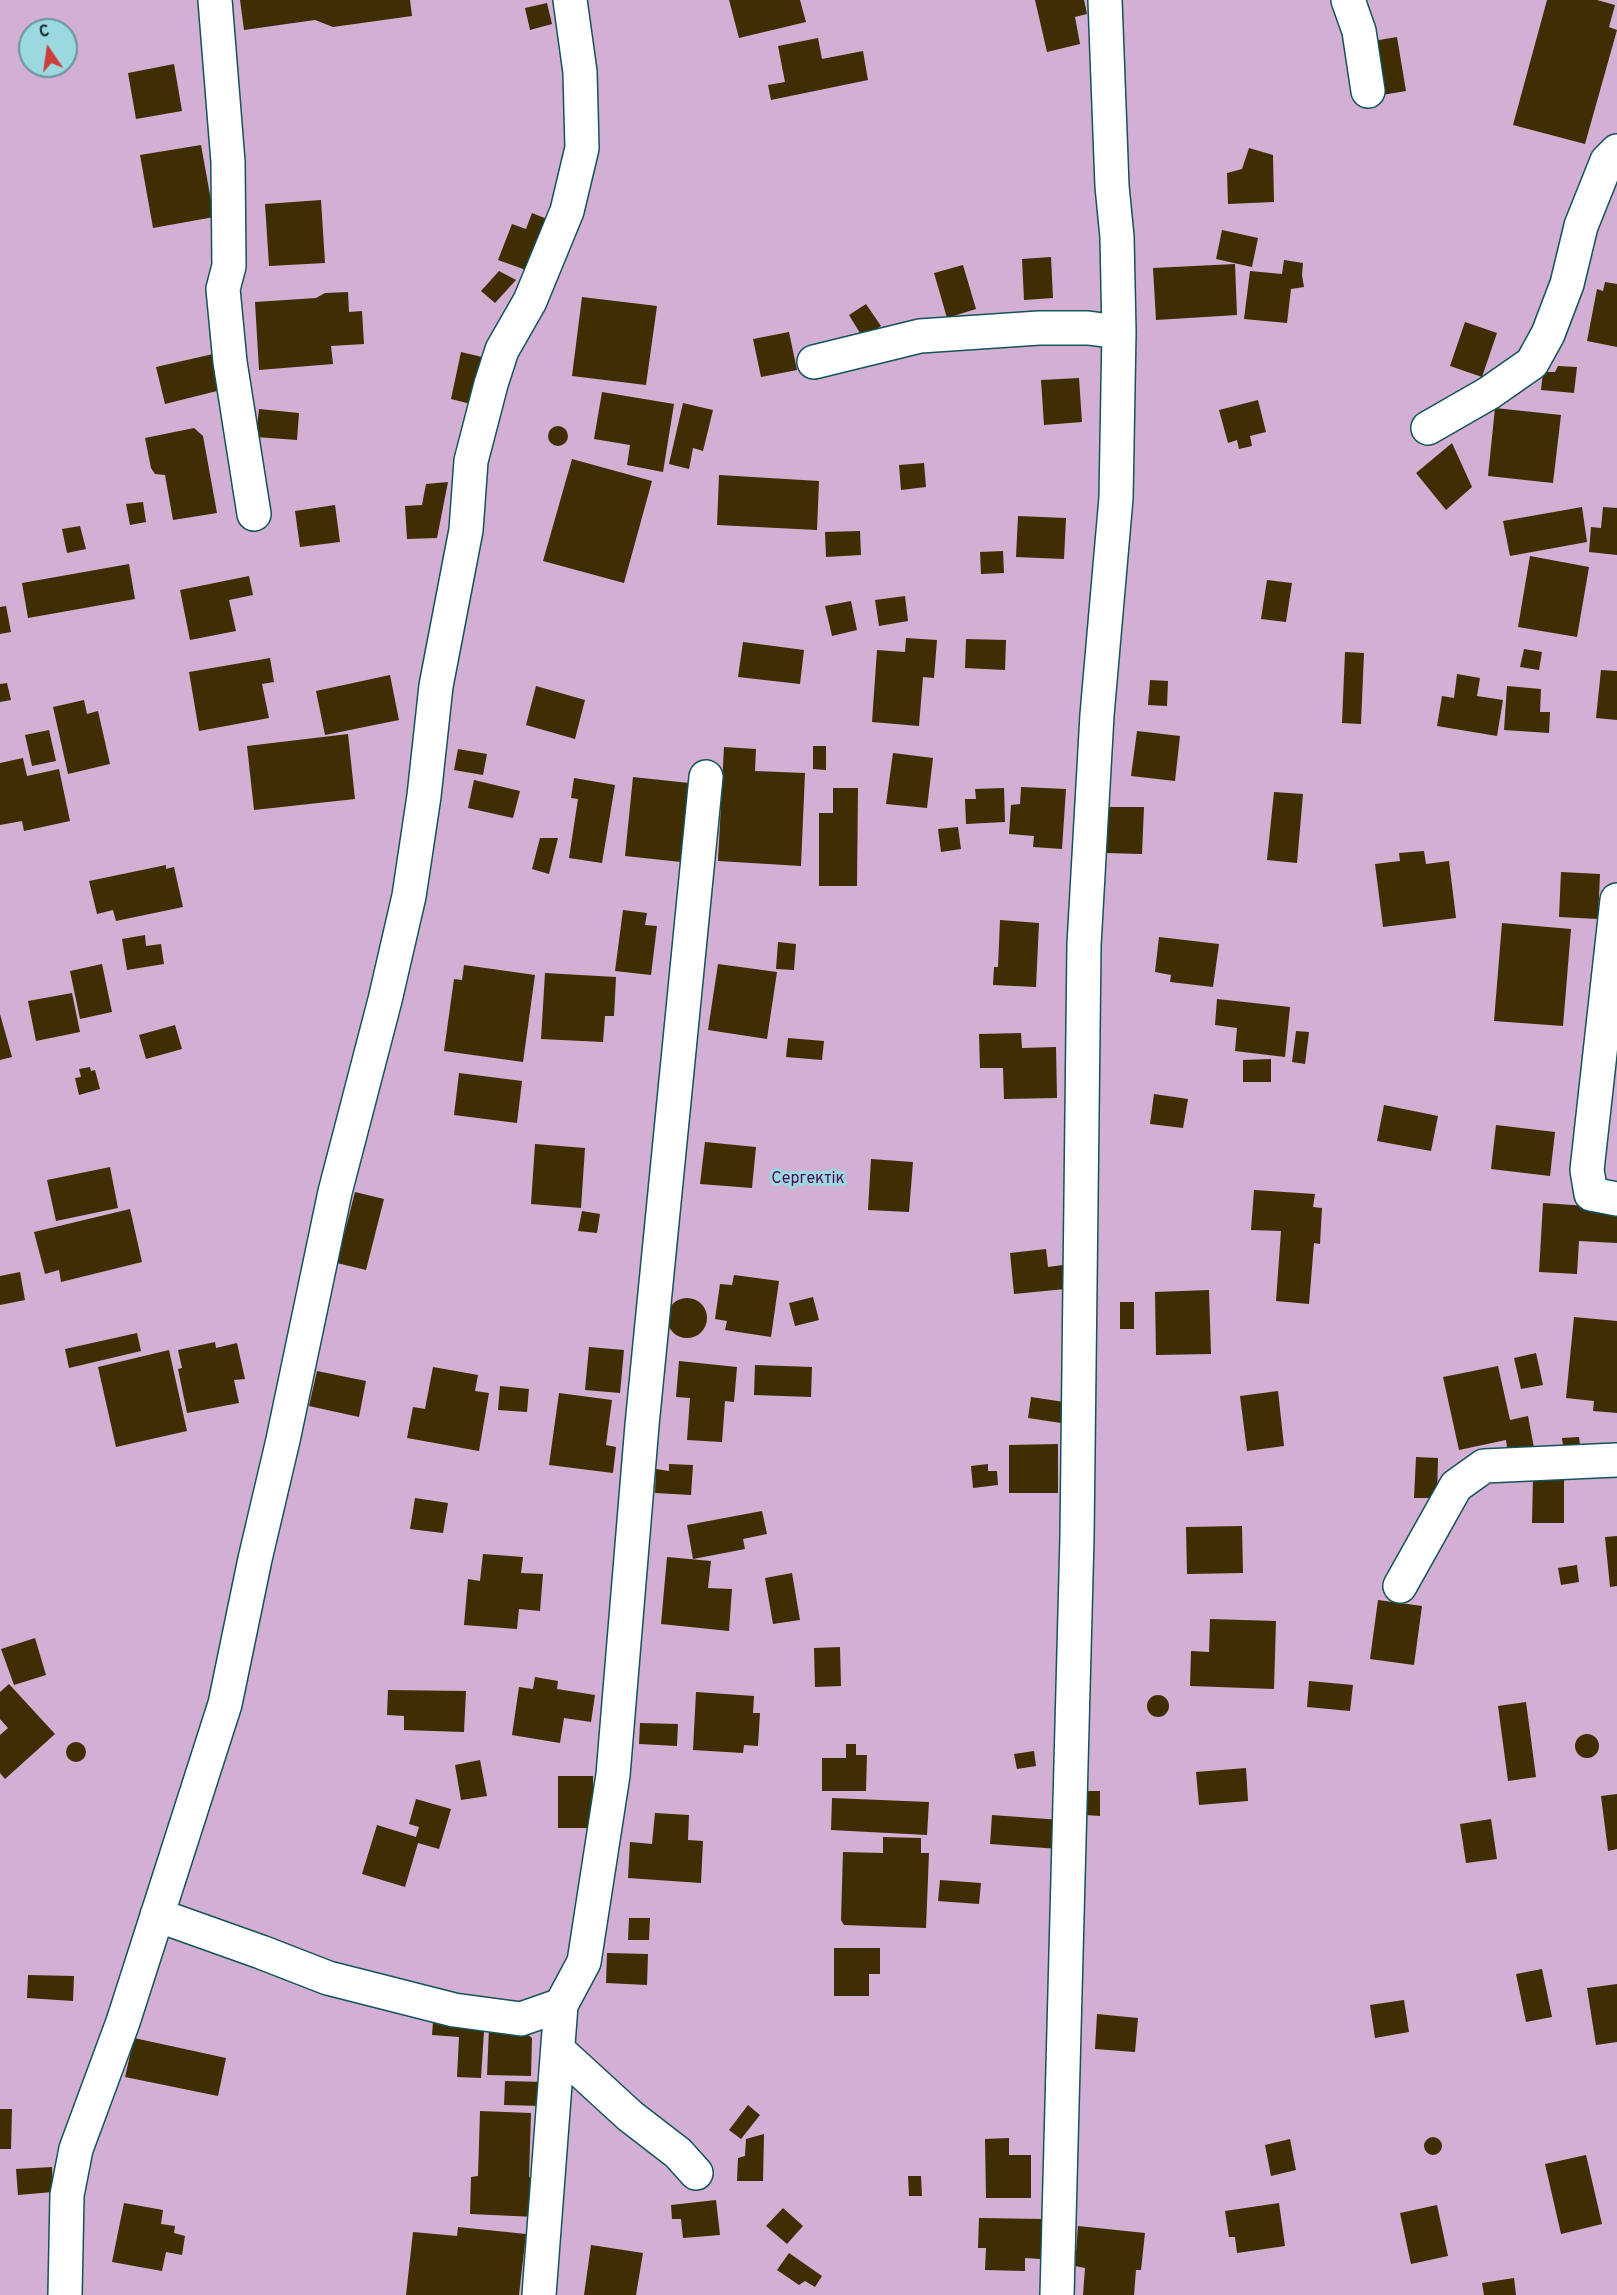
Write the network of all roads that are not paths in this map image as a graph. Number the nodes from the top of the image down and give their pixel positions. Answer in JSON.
{"nodes":[{"id":1,"x":215,"y":0,"type":"edge"},
{"id":2,"x":570,"y":0,"type":"edge"},
{"id":3,"x":1105,"y":0,"type":"edge"},
{"id":4,"x":1348,"y":0,"type":"edge"},
{"id":5,"x":1368,"y":91,"type":"dead end"},
{"id":6,"x":1617,"y":151,"type":"edge"},
{"id":7,"x":1119,"y":332,"type":"junction"},
{"id":8,"x":814,"y":362,"type":"dead end"},
{"id":9,"x":1428,"y":428,"type":"dead end"},
{"id":10,"x":254,"y":514,"type":"dead end"},
{"id":11,"x":706,"y":777,"type":"dead end"},
{"id":12,"x":1617,"y":900,"type":"edge"},
{"id":13,"x":1617,"y":1199,"type":"edge"},
{"id":14,"x":1617,"y":1460,"type":"edge"},
{"id":15,"x":1400,"y":1586,"type":"dead end"},
{"id":16,"x":157,"y":1915,"type":"junction"},
{"id":17,"x":561,"y":2005,"type":"junction"},
{"id":18,"x":558,"y":2050,"type":"junction"},
{"id":19,"x":696,"y":2173,"type":"dead end"},
{"id":20,"x":64,"y":2295,"type":"edge"},
{"id":21,"x":539,"y":2295,"type":"edge"},
{"id":22,"x":1057,"y":2295,"type":"edge"}],
"edges":[{"from":1,"to":10,"type":"street"},
{"from":2,"to":16,"type":"street"},
{"from":3,"to":7,"type":"street"},
{"from":4,"to":5,"type":"street"},
{"from":6,"to":9,"type":"street"},
{"from":7,"to":8,"type":"street"},
{"from":7,"to":22,"type":"street"},
{"from":11,"to":17,"type":"street"},
{"from":12,"to":13,"type":"street"},
{"from":14,"to":15,"type":"street"},
{"from":16,"to":17,"type":"street"},
{"from":16,"to":20,"type":"street"},
{"from":17,"to":18,"type":"street"},
{"from":18,"to":19,"type":"street"},
{"from":18,"to":21,"type":"street"}]}
